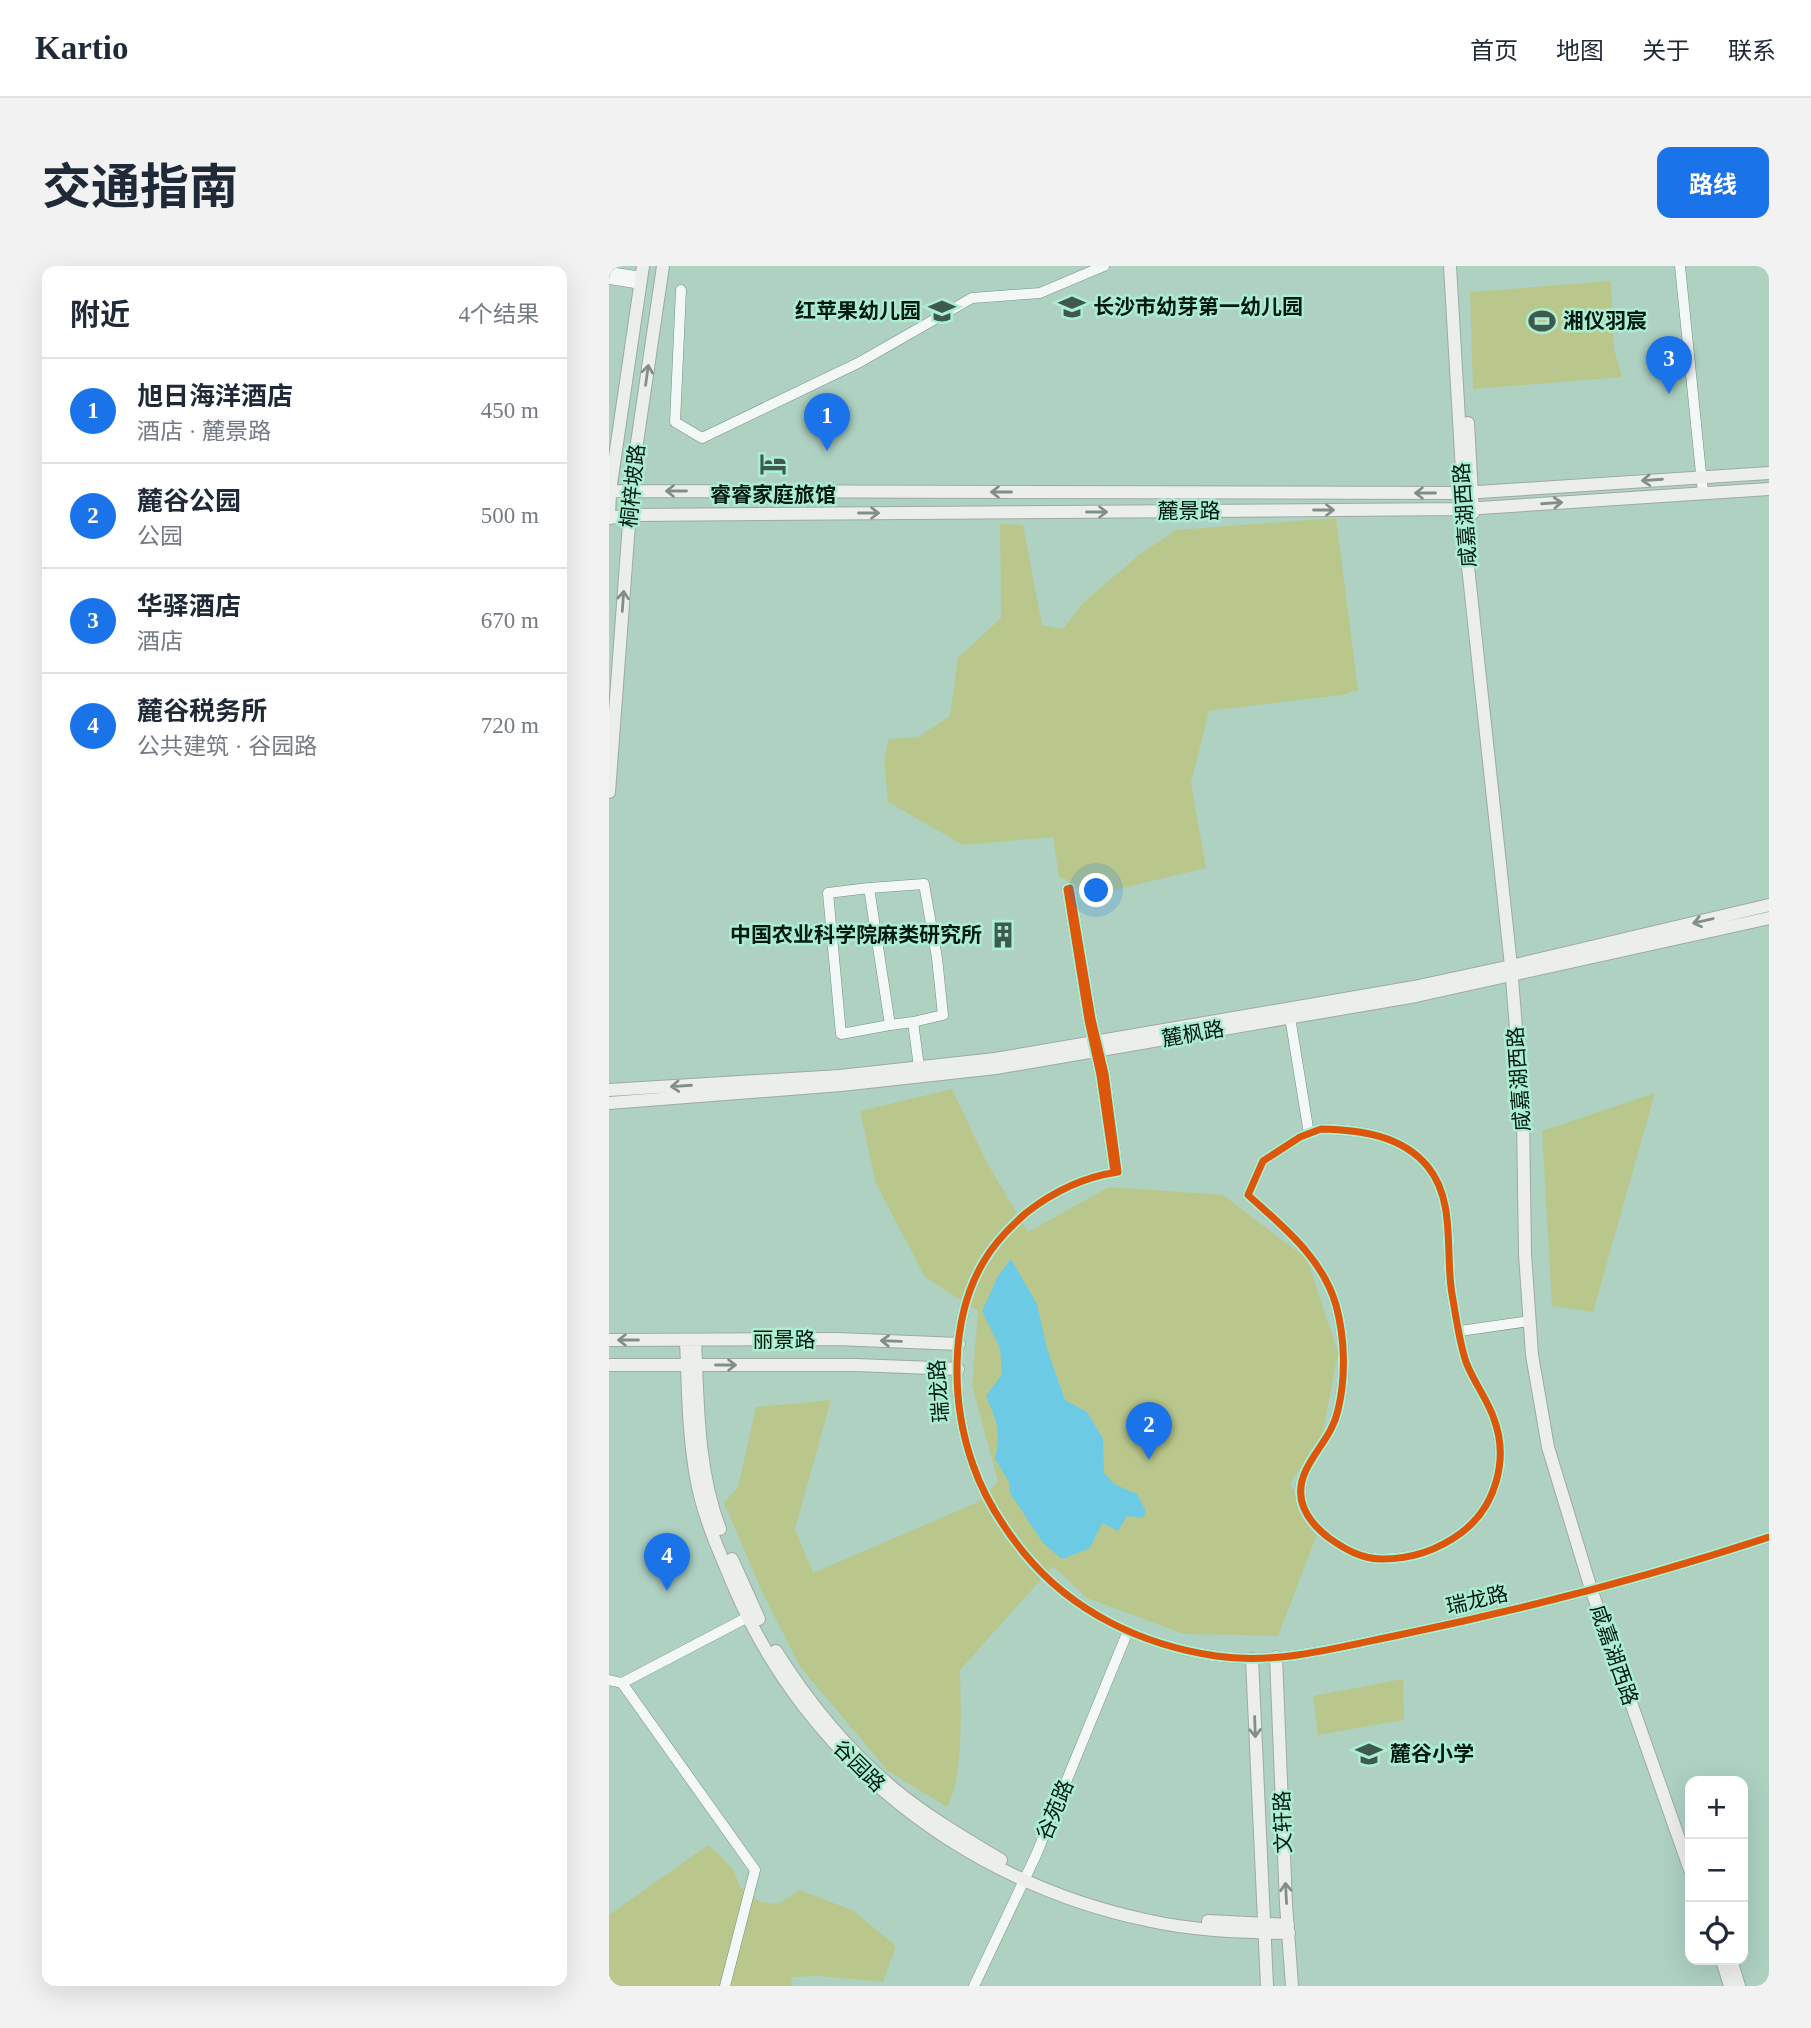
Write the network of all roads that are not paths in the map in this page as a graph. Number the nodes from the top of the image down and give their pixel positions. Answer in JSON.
{"nodes":[{"id":1,"x":663,"y":266,"type":"edge"},
{"id":2,"x":1104,"y":266,"type":"edge"},
{"id":3,"x":1450,"y":266,"type":"edge"},
{"id":4,"x":1459,"y":266,"type":"edge"},
{"id":5,"x":1675,"y":266,"type":"edge"},
{"id":6,"x":1680,"y":266,"type":"edge"},
{"id":7,"x":609,"y":272,"type":"edge"},
{"id":8,"x":642,"y":276,"type":"edge"},
{"id":9,"x":609,"y":279,"type":"edge"},
{"id":10,"x":681,"y":290,"type":"dead end"},
{"id":11,"x":1769,"y":473,"type":"edge"},
{"id":12,"x":1698,"y":477,"type":"junction"},
{"id":13,"x":1769,"y":489,"type":"edge"},
{"id":14,"x":631,"y":490,"type":"junction"},
{"id":15,"x":610,"y":491,"type":"edge"},
{"id":16,"x":1467,"y":493,"type":"junction"},
{"id":17,"x":1703,"y":493,"type":"junction"},
{"id":18,"x":1468,"y":508,"type":"junction"},
{"id":19,"x":630,"y":515,"type":"junction"},
{"id":20,"x":609,"y":517,"type":"edge"},
{"id":21,"x":609,"y":792,"type":"edge"},
{"id":22,"x":869,"y":888,"type":"junction"},
{"id":23,"x":1769,"y":905,"type":"edge"},
{"id":24,"x":1769,"y":918,"type":"edge"},
{"id":25,"x":1516,"y":970,"type":"junction"},
{"id":26,"x":1290,"y":1017,"type":"junction"},
{"id":27,"x":913,"y":1022,"type":"junction"},
{"id":28,"x":890,"y":1025,"type":"junction"},
{"id":29,"x":1096,"y":1046,"type":"junction"},
{"id":30,"x":919,"y":1067,"type":"junction"},
{"id":31,"x":609,"y":1090,"type":"edge"},
{"id":32,"x":609,"y":1103,"type":"edge"},
{"id":33,"x":1308,"y":1134,"type":"junction"},
{"id":34,"x":1530,"y":1321,"type":"junction"},
{"id":35,"x":1459,"y":1331,"type":"junction"},
{"id":36,"x":609,"y":1340,"type":"edge"},
{"id":37,"x":690,"y":1340,"type":"junction"},
{"id":38,"x":957,"y":1344,"type":"junction"},
{"id":39,"x":609,"y":1365,"type":"edge"},
{"id":40,"x":692,"y":1365,"type":"junction"},
{"id":41,"x":956,"y":1368,"type":"junction"},
{"id":42,"x":1769,"y":1537,"type":"edge"},
{"id":43,"x":1769,"y":1543,"type":"edge"},
{"id":44,"x":1596,"y":1591,"type":"junction"},
{"id":45,"x":748,"y":1617,"type":"junction"},
{"id":46,"x":1130,"y":1634,"type":"junction"},
{"id":47,"x":1276,"y":1661,"type":"junction"},
{"id":48,"x":1252,"y":1662,"type":"junction"},
{"id":49,"x":609,"y":1680,"type":"edge"},
{"id":50,"x":622,"y":1683,"type":"junction"},
{"id":51,"x":1688,"y":1839,"type":"edge"},
{"id":52,"x":1685,"y":1855,"type":"edge"},
{"id":53,"x":1028,"y":1878,"type":"junction"},
{"id":54,"x":1264,"y":1928,"type":"junction"},
{"id":55,"x":1288,"y":1929,"type":"junction"},
{"id":56,"x":1724,"y":1965,"type":"edge"},
{"id":57,"x":1733,"y":1965,"type":"edge"},
{"id":58,"x":725,"y":1986,"type":"edge"},
{"id":59,"x":974,"y":1986,"type":"edge"},
{"id":60,"x":980,"y":1986,"type":"edge"},
{"id":61,"x":1268,"y":1986,"type":"edge"},
{"id":62,"x":1292,"y":1986,"type":"edge"},
{"id":63,"x":1730,"y":1986,"type":"edge"},
{"id":64,"x":1739,"y":1986,"type":"edge"}],
"edges":[{"from":14,"to":1,"type":"main road","name":"桐梓坡路","one_way":true},
{"from":2,"to":10,"type":"street"},
{"from":3,"to":16,"type":"main road","name":"咸嘉湖西路"},
{"from":4,"to":16,"type":"main road","name":"咸嘉湖西路"},
{"from":5,"to":12,"type":"street"},
{"from":6,"to":12,"type":"street"},
{"from":7,"to":8,"type":"street"},
{"from":8,"to":9,"type":"street"},
{"from":8,"to":15,"type":"main road","name":"桐梓坡路"},
{"from":11,"to":12,"type":"main road","name":"麓景路"},
{"from":12,"to":16,"type":"main road","name":"麓景路","one_way":true},
{"from":12,"to":17,"type":"street"},
{"from":13,"to":17,"type":"main road","name":"麓景路"},
{"from":14,"to":15,"type":"main road","name":"麓景路"},
{"from":16,"to":14,"type":"main road","name":"麓景路","one_way":true},
{"from":14,"to":19,"type":"main road","name":"桐梓坡路"},
{"from":15,"to":20,"type":"main road","name":"桐梓坡路"},
{"from":16,"to":18,"type":"main road","name":"咸嘉湖西路"},
{"from":18,"to":17,"type":"main road","name":"麓景路","one_way":true},
{"from":19,"to":18,"type":"main road","name":"麓景路","one_way":true},
{"from":18,"to":25,"type":"main road","name":"咸嘉湖西路"},
{"from":19,"to":20,"type":"main road","name":"麓景路"},
{"from":21,"to":19,"type":"main road","name":"桐梓坡路","one_way":true},
{"from":22,"to":27,"type":"street"},
{"from":22,"to":28,"type":"street"},
{"from":22,"to":28,"type":"street"},
{"from":23,"to":25,"type":"main road","one_way":true},
{"from":24,"to":25,"type":"main road","name":"麓枫路"},
{"from":25,"to":26,"type":"main road","name":"麓枫路"},
{"from":25,"to":29,"type":"main road"},
{"from":25,"to":34,"type":"main road","name":"咸嘉湖西路"},
{"from":25,"to":44,"type":"main road","name":"咸嘉湖西路"},
{"from":26,"to":29,"type":"main road","name":"麓枫路"},
{"from":26,"to":33,"type":"street"},
{"from":27,"to":28,"type":"street"},
{"from":27,"to":30,"type":"street"},
{"from":29,"to":29,"type":"street"},
{"from":29,"to":30,"type":"main road"},
{"from":29,"to":32,"type":"main road","name":"麓枫路"},
{"from":29,"to":38,"type":"street","name":"瑞龙路"},
{"from":30,"to":31,"type":"main road","one_way":true},
{"from":33,"to":35,"type":"street"},
{"from":33,"to":35,"type":"street"},
{"from":34,"to":35,"type":"street"},
{"from":34,"to":44,"type":"main road","name":"咸嘉湖西路"},
{"from":37,"to":36,"type":"main road","name":"丽景路","one_way":true},
{"from":38,"to":37,"type":"main road","name":"丽景路","one_way":true},
{"from":37,"to":40,"type":"main road","name":"谷园路"},
{"from":38,"to":41,"type":"street","name":"瑞龙路"},
{"from":39,"to":40,"type":"main road","name":"丽景路"},
{"from":40,"to":41,"type":"main road","name":"丽景路","one_way":true},
{"from":40,"to":45,"type":"main road","name":"谷园路"},
{"from":40,"to":53,"type":"main road","name":"谷园路"},
{"from":41,"to":46,"type":"street","name":"瑞龙路"},
{"from":42,"to":44,"type":"street","name":"瑞龙路"},
{"from":43,"to":44,"type":"street","name":"瑞龙路"},
{"from":44,"to":47,"type":"street","name":"瑞龙路"},
{"from":44,"to":51,"type":"main road","name":"咸嘉湖西路"},
{"from":44,"to":52,"type":"main road","name":"咸嘉湖西路"},
{"from":45,"to":50,"type":"street"},
{"from":45,"to":53,"type":"main road","name":"谷园路"},
{"from":46,"to":48,"type":"street","name":"瑞龙路"},
{"from":46,"to":53,"type":"street","name":"谷苑路"},
{"from":47,"to":48,"type":"street","name":"瑞龙路"},
{"from":55,"to":47,"type":"main road","name":"文轩路","one_way":true},
{"from":48,"to":54,"type":"main road","name":"文轩路","one_way":true},
{"from":49,"to":50,"type":"street"},
{"from":50,"to":58,"type":"street"},
{"from":53,"to":54,"type":"main road","name":"谷园路"},
{"from":53,"to":59,"type":"street","name":"谷苑路"},
{"from":53,"to":60,"type":"street","name":"谷苑路"},
{"from":54,"to":55,"type":"main road","name":"谷园路"},
{"from":54,"to":61,"type":"main road","name":"文轩路"},
{"from":55,"to":62,"type":"main road","name":"文轩路"},
{"from":56,"to":63,"type":"main road"},
{"from":57,"to":64,"type":"main road"}]}
